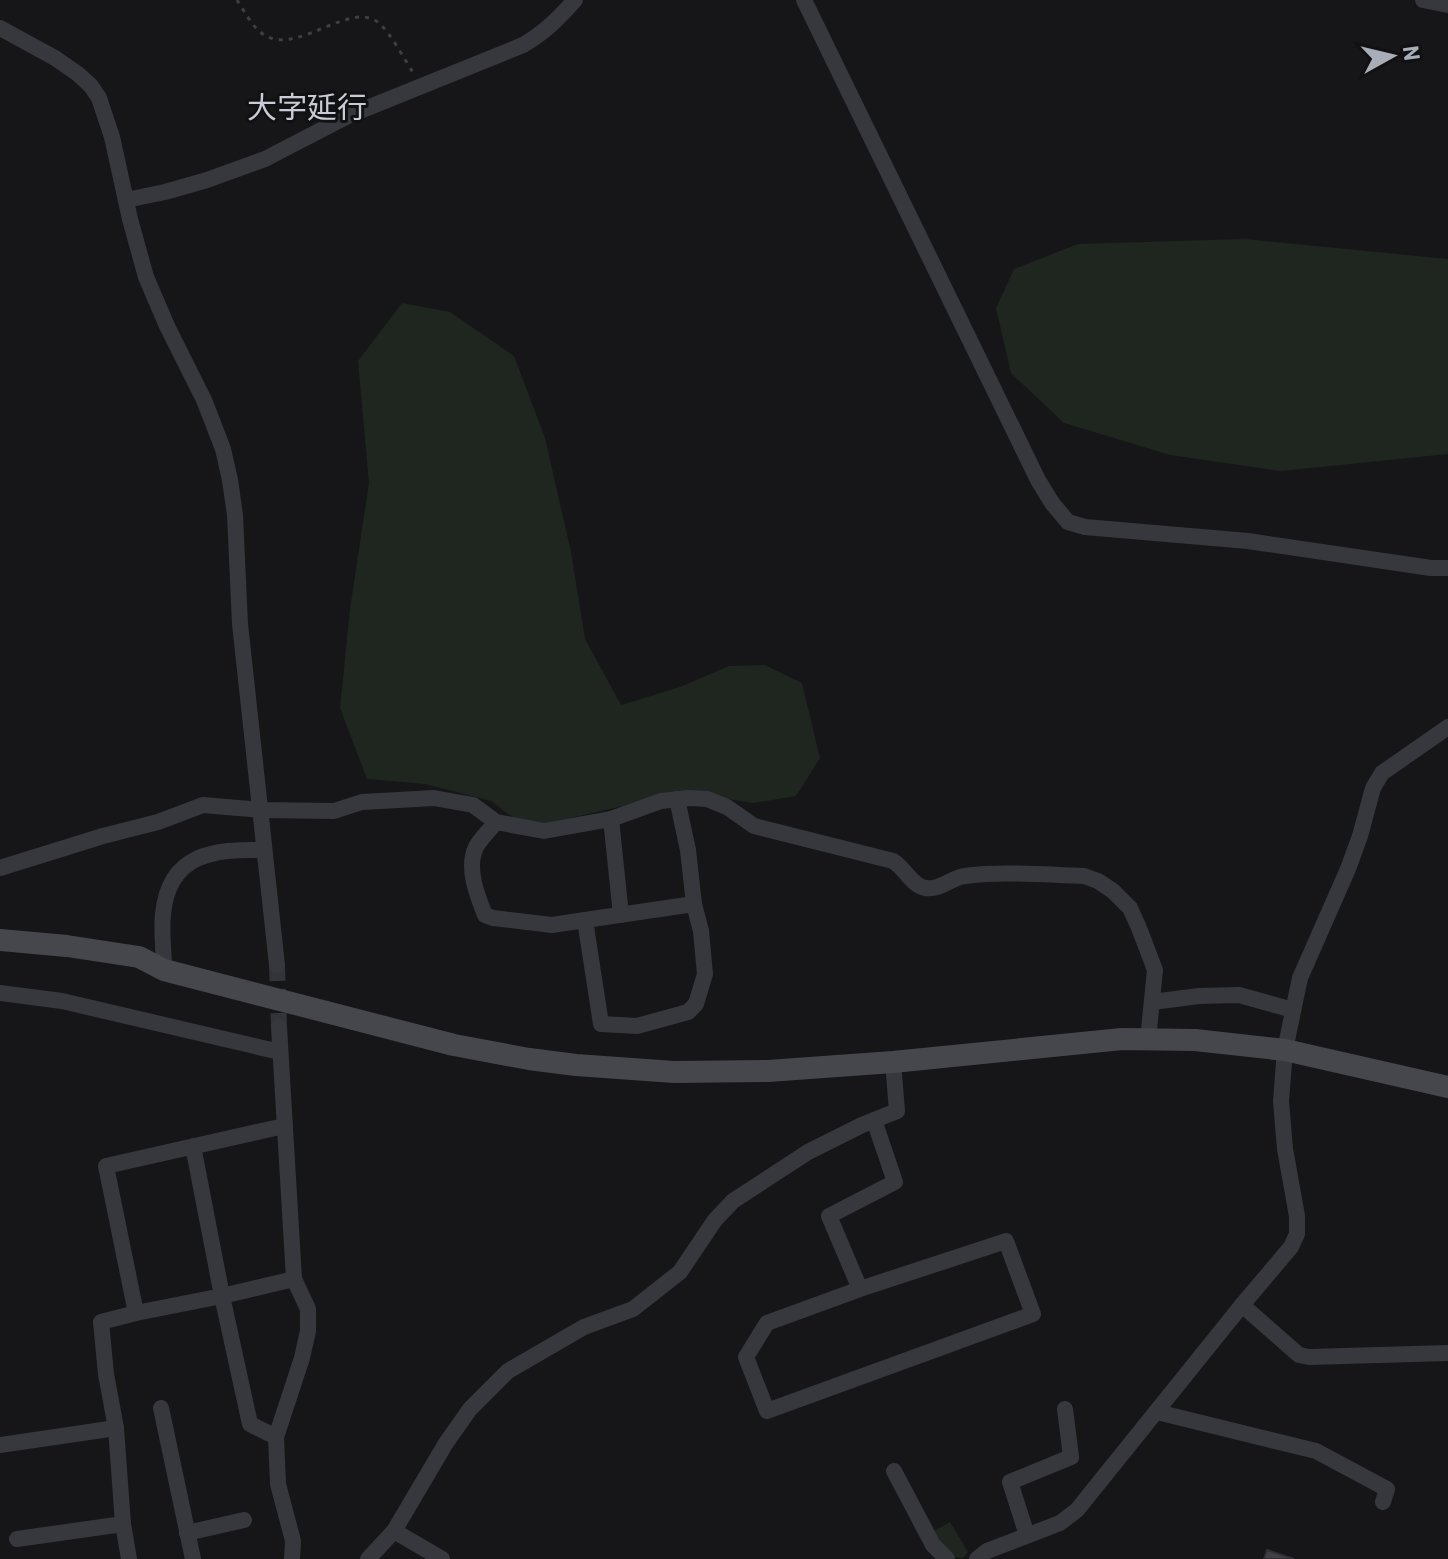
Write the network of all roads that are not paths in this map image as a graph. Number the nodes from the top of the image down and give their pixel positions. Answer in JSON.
{"nodes":[{"id":1,"x":575,"y":0,"type":"edge"},
{"id":2,"x":804,"y":0,"type":"edge"},
{"id":3,"x":1423,"y":0,"type":"edge"},
{"id":4,"x":1448,"y":5,"type":"edge"},
{"id":5,"x":0,"y":28,"type":"edge"},
{"id":6,"x":126,"y":200,"type":"junction"},
{"id":7,"x":1448,"y":568,"type":"edge"},
{"id":8,"x":1448,"y":727,"type":"edge"},
{"id":9,"x":677,"y":799,"type":"junction"},
{"id":10,"x":261,"y":810,"type":"junction"},
{"id":11,"x":611,"y":819,"type":"junction"},
{"id":12,"x":496,"y":822,"type":"junction"},
{"id":13,"x":264,"y":850,"type":"junction"},
{"id":14,"x":0,"y":868,"type":"edge"},
{"id":15,"x":694,"y":904,"type":"junction"},
{"id":16,"x":621,"y":915,"type":"junction"},
{"id":17,"x":585,"y":920,"type":"junction"},
{"id":18,"x":0,"y":940,"type":"edge"},
{"id":19,"x":0,"y":955,"type":"edge"},
{"id":20,"x":277,"y":965,"type":"tunnel mouth"},
{"id":21,"x":164,"y":970,"type":"junction"},
{"id":22,"x":0,"y":993,"type":"edge"},
{"id":23,"x":1152,"y":1002,"type":"junction"},
{"id":24,"x":1293,"y":1010,"type":"junction"},
{"id":25,"x":279,"y":1027,"type":"tunnel mouth"},
{"id":26,"x":1148,"y":1039,"type":"junction"},
{"id":27,"x":1285,"y":1050,"type":"junction"},
{"id":28,"x":280,"y":1052,"type":"junction"},
{"id":29,"x":893,"y":1062,"type":"junction"},
{"id":30,"x":1448,"y":1087,"type":"edge"},
{"id":31,"x":874,"y":1120,"type":"junction"},
{"id":32,"x":284,"y":1126,"type":"junction"},
{"id":33,"x":193,"y":1146,"type":"junction"},
{"id":34,"x":294,"y":1279,"type":"junction"},
{"id":35,"x":860,"y":1289,"type":"junction"},
{"id":36,"x":222,"y":1296,"type":"junction"},
{"id":37,"x":1242,"y":1305,"type":"junction"},
{"id":38,"x":136,"y":1313,"type":"junction"},
{"id":39,"x":1448,"y":1353,"type":"edge"},
{"id":40,"x":161,"y":1408,"type":"dead end"},
{"id":41,"x":1065,"y":1409,"type":"dead end"},
{"id":42,"x":1157,"y":1412,"type":"junction"},
{"id":43,"x":116,"y":1428,"type":"junction"},
{"id":44,"x":276,"y":1437,"type":"junction"},
{"id":45,"x":0,"y":1445,"type":"edge"},
{"id":46,"x":894,"y":1471,"type":"dead end"},
{"id":47,"x":1383,"y":1502,"type":"dead end"},
{"id":48,"x":244,"y":1520,"type":"dead end"},
{"id":49,"x":123,"y":1524,"type":"junction"},
{"id":50,"x":394,"y":1531,"type":"junction"},
{"id":51,"x":187,"y":1533,"type":"junction"},
{"id":52,"x":1027,"y":1535,"type":"junction"},
{"id":53,"x":17,"y":1539,"type":"dead end"},
{"id":54,"x":129,"y":1559,"type":"edge"},
{"id":55,"x":193,"y":1559,"type":"edge"},
{"id":56,"x":292,"y":1559,"type":"edge"},
{"id":57,"x":368,"y":1559,"type":"edge"},
{"id":58,"x":442,"y":1559,"type":"edge"},
{"id":59,"x":947,"y":1559,"type":"edge"},
{"id":60,"x":977,"y":1559,"type":"edge"}],
"edges":[{"from":1,"to":6,"type":"street"},
{"from":2,"to":7,"type":"street"},
{"from":3,"to":4,"type":"street"},
{"from":5,"to":6,"type":"street"},
{"from":6,"to":10,"type":"street"},
{"from":8,"to":24,"type":"street"},
{"from":9,"to":11,"type":"street"},
{"from":9,"to":15,"type":"street"},
{"from":9,"to":23,"type":"street"},
{"from":10,"to":12,"type":"street"},
{"from":10,"to":13,"type":"street"},
{"from":10,"to":14,"type":"street"},
{"from":11,"to":12,"type":"street"},
{"from":11,"to":16,"type":"street"},
{"from":12,"to":17,"type":"street"},
{"from":13,"to":20,"type":"street"},
{"from":13,"to":21,"type":"street"},
{"from":15,"to":16,"type":"street"},
{"from":15,"to":17,"type":"street"},
{"from":16,"to":17,"type":"street"},
{"from":18,"to":21,"type":"street"},
{"from":19,"to":21,"type":"street"},
{"from":21,"to":29,"type":"street"},
{"from":22,"to":28,"type":"street"},
{"from":23,"to":24,"type":"street"},
{"from":23,"to":26,"type":"street"},
{"from":24,"to":27,"type":"street"},
{"from":25,"to":28,"type":"street"},
{"from":26,"to":27,"type":"street"},
{"from":26,"to":29,"type":"street"},
{"from":27,"to":30,"type":"street"},
{"from":27,"to":37,"type":"street"},
{"from":28,"to":32,"type":"street"},
{"from":29,"to":31,"type":"street"},
{"from":31,"to":35,"type":"street"},
{"from":31,"to":50,"type":"street"},
{"from":32,"to":33,"type":"street"},
{"from":32,"to":34,"type":"street"},
{"from":33,"to":36,"type":"street"},
{"from":33,"to":38,"type":"street"},
{"from":34,"to":36,"type":"street"},
{"from":34,"to":44,"type":"street"},
{"from":35,"to":35,"type":"street"},
{"from":36,"to":38,"type":"street"},
{"from":36,"to":44,"type":"street"},
{"from":37,"to":39,"type":"street"},
{"from":37,"to":42,"type":"street"},
{"from":38,"to":43,"type":"street"},
{"from":40,"to":51,"type":"street"},
{"from":41,"to":52,"type":"street"},
{"from":42,"to":47,"type":"street"},
{"from":42,"to":52,"type":"street"},
{"from":43,"to":45,"type":"street"},
{"from":43,"to":49,"type":"street"},
{"from":44,"to":56,"type":"street"},
{"from":46,"to":59,"type":"street"},
{"from":48,"to":51,"type":"street"},
{"from":49,"to":53,"type":"street"},
{"from":49,"to":54,"type":"street"},
{"from":50,"to":57,"type":"street"},
{"from":50,"to":58,"type":"street"},
{"from":51,"to":55,"type":"street"},
{"from":52,"to":60,"type":"street"}]}
